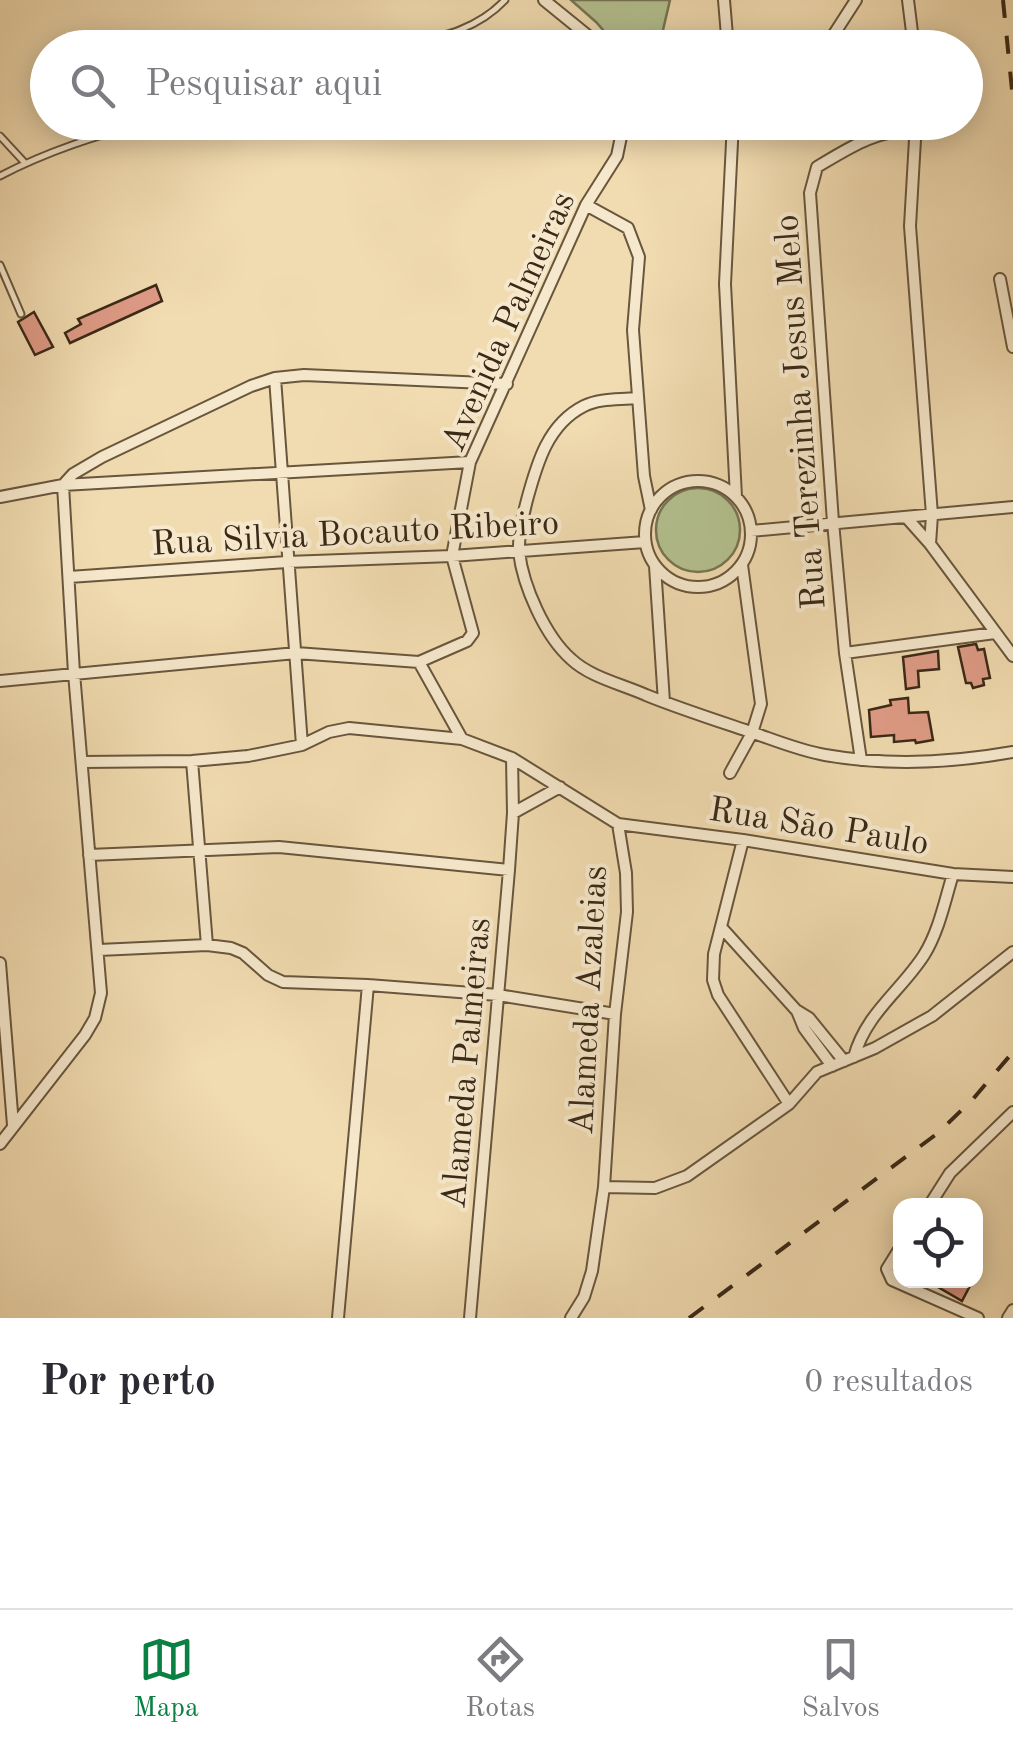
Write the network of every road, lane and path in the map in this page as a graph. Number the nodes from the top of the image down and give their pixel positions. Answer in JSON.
{"nodes":[{"id":1,"x":505,"y":0,"type":"edge"},
{"id":2,"x":544,"y":0,"type":"edge"},
{"id":3,"x":724,"y":0,"type":"edge"},
{"id":4,"x":856,"y":0,"type":"edge"},
{"id":5,"x":908,"y":0,"type":"edge"},
{"id":6,"x":462,"y":30,"type":"edge"},
{"id":7,"x":581,"y":30,"type":"edge"},
{"id":8,"x":726,"y":30,"type":"edge"},
{"id":9,"x":837,"y":30,"type":"edge"},
{"id":10,"x":912,"y":30,"type":"edge"},
{"id":11,"x":0,"y":136,"type":"edge"},
{"id":12,"x":82,"y":140,"type":"edge"},
{"id":13,"x":620,"y":140,"type":"edge"},
{"id":14,"x":732,"y":140,"type":"edge"},
{"id":15,"x":862,"y":140,"type":"edge"},
{"id":16,"x":915,"y":140,"type":"edge"},
{"id":17,"x":25,"y":163,"type":"junction"},
{"id":18,"x":0,"y":176,"type":"edge"},
{"id":19,"x":586,"y":206,"type":"junction"},
{"id":20,"x":0,"y":266,"type":"edge"},
{"id":21,"x":1000,"y":280,"type":"dead end"},
{"id":22,"x":21,"y":314,"type":"dead end"},
{"id":23,"x":1013,"y":346,"type":"edge"},
{"id":24,"x":276,"y":378,"type":"junction"},
{"id":25,"x":507,"y":384,"type":"junction"},
{"id":26,"x":636,"y":398,"type":"junction"},
{"id":27,"x":470,"y":462,"type":"junction"},
{"id":28,"x":283,"y":473,"type":"junction"},
{"id":29,"x":644,"y":476,"type":"junction"},
{"id":30,"x":63,"y":485,"type":"junction"},
{"id":31,"x":665,"y":492,"type":"junction"},
{"id":32,"x":0,"y":497,"type":"edge"},
{"id":33,"x":736,"y":497,"type":"junction"},
{"id":34,"x":1013,"y":507,"type":"edge"},
{"id":35,"x":650,"y":510,"type":"junction"},
{"id":36,"x":932,"y":514,"type":"junction"},
{"id":37,"x":906,"y":517,"type":"junction"},
{"id":38,"x":833,"y":522,"type":"junction"},
{"id":39,"x":751,"y":531,"type":"junction"},
{"id":40,"x":645,"y":542,"type":"junction"},
{"id":41,"x":930,"y":544,"type":"junction"},
{"id":42,"x":519,"y":550,"type":"junction"},
{"id":43,"x":452,"y":556,"type":"junction"},
{"id":44,"x":288,"y":562,"type":"junction"},
{"id":45,"x":742,"y":564,"type":"junction"},
{"id":46,"x":655,"y":566,"type":"junction"},
{"id":47,"x":69,"y":577,"type":"junction"},
{"id":48,"x":995,"y":634,"type":"junction"},
{"id":49,"x":296,"y":653,"type":"junction"},
{"id":50,"x":844,"y":653,"type":"junction"},
{"id":51,"x":1013,"y":656,"type":"edge"},
{"id":52,"x":418,"y":662,"type":"junction"},
{"id":53,"x":74,"y":673,"type":"junction"},
{"id":54,"x":0,"y":681,"type":"edge"},
{"id":55,"x":664,"y":702,"type":"junction"},
{"id":56,"x":752,"y":732,"type":"junction"},
{"id":57,"x":462,"y":740,"type":"junction"},
{"id":58,"x":302,"y":744,"type":"junction"},
{"id":59,"x":1013,"y":752,"type":"edge"},
{"id":60,"x":512,"y":758,"type":"junction"},
{"id":61,"x":192,"y":760,"type":"junction"},
{"id":62,"x":861,"y":760,"type":"junction"},
{"id":63,"x":82,"y":762,"type":"junction"},
{"id":64,"x":730,"y":773,"type":"dead end"},
{"id":65,"x":560,"y":787,"type":"junction"},
{"id":66,"x":513,"y":813,"type":"junction"},
{"id":67,"x":618,"y":824,"type":"junction"},
{"id":68,"x":743,"y":840,"type":"junction"},
{"id":69,"x":201,"y":850,"type":"junction"},
{"id":70,"x":89,"y":855,"type":"junction"},
{"id":71,"x":509,"y":870,"type":"junction"},
{"id":72,"x":953,"y":874,"type":"junction"},
{"id":73,"x":1013,"y":878,"type":"edge"},
{"id":74,"x":721,"y":926,"type":"junction"},
{"id":75,"x":207,"y":944,"type":"junction"},
{"id":76,"x":98,"y":950,"type":"junction"},
{"id":77,"x":1013,"y":952,"type":"edge"},
{"id":78,"x":0,"y":963,"type":"edge"},
{"id":79,"x":368,"y":985,"type":"junction"},
{"id":80,"x":498,"y":995,"type":"junction"},
{"id":81,"x":796,"y":1010,"type":"junction"},
{"id":82,"x":614,"y":1014,"type":"junction"},
{"id":83,"x":849,"y":1059,"type":"junction"},
{"id":84,"x":832,"y":1066,"type":"junction"},
{"id":85,"x":789,"y":1104,"type":"junction"},
{"id":86,"x":1013,"y":1112,"type":"edge"},
{"id":87,"x":13,"y":1125,"type":"junction"},
{"id":88,"x":0,"y":1144,"type":"edge"},
{"id":89,"x":604,"y":1187,"type":"junction"},
{"id":90,"x":934,"y":1198,"type":"edge"},
{"id":91,"x":910,"y":1288,"type":"edge"},
{"id":92,"x":1013,"y":1310,"type":"edge"},
{"id":93,"x":338,"y":1318,"type":"edge"},
{"id":94,"x":470,"y":1318,"type":"edge"},
{"id":95,"x":571,"y":1318,"type":"edge"},
{"id":96,"x":978,"y":1318,"type":"edge"},
{"id":97,"x":1008,"y":1318,"type":"edge"}],
"edges":[{"from":1,"to":6,"type":"lane"},
{"from":2,"to":7,"type":"street"},
{"from":3,"to":8,"type":"street"},
{"from":4,"to":9,"type":"street"},
{"from":5,"to":10,"type":"street"},
{"from":11,"to":17,"type":"lane"},
{"from":12,"to":17,"type":"lane"},
{"from":13,"to":19,"type":"street","name":"Avenida Palmeiras"},
{"from":14,"to":33,"type":"street"},
{"from":15,"to":38,"type":"street","name":"Rua Terezinha Jesus Melo"},
{"from":16,"to":36,"type":"street"},
{"from":17,"to":18,"type":"lane"},
{"from":19,"to":25,"type":"street","name":"Avenida Palmeiras"},
{"from":19,"to":26,"type":"street"},
{"from":20,"to":22,"type":"lane"},
{"from":21,"to":23,"type":"street"},
{"from":24,"to":25,"type":"street"},
{"from":24,"to":28,"type":"street"},
{"from":24,"to":30,"type":"street"},
{"from":25,"to":27,"type":"street","name":"Avenida Palmeiras"},
{"from":26,"to":29,"type":"street"},
{"from":26,"to":42,"type":"street"},
{"from":27,"to":28,"type":"street"},
{"from":27,"to":43,"type":"street","name":"Avenida Palmeiras"},
{"from":28,"to":30,"type":"street"},
{"from":28,"to":44,"type":"street"},
{"from":29,"to":31,"type":"street"},
{"from":29,"to":35,"type":"street"},
{"from":30,"to":32,"type":"street"},
{"from":30,"to":47,"type":"street"},
{"from":31,"to":33,"type":"street"},
{"from":31,"to":35,"type":"street"},
{"from":33,"to":39,"type":"street"},
{"from":34,"to":36,"type":"street"},
{"from":35,"to":40,"type":"street"},
{"from":36,"to":37,"type":"street"},
{"from":36,"to":41,"type":"street"},
{"from":37,"to":38,"type":"street"},
{"from":37,"to":41,"type":"street"},
{"from":38,"to":39,"type":"street"},
{"from":38,"to":50,"type":"street","name":"Rua Terezinha Jesus Melo"},
{"from":39,"to":45,"type":"street"},
{"from":40,"to":42,"type":"street","name":"Rua Silvia Bocauto Ribeiro"},
{"from":40,"to":46,"type":"street"},
{"from":41,"to":48,"type":"street"},
{"from":42,"to":43,"type":"street","name":"Rua Silvia Bocauto Ribeiro"},
{"from":42,"to":55,"type":"street"},
{"from":43,"to":44,"type":"street","name":"Rua Silvia Bocauto Ribeiro"},
{"from":43,"to":52,"type":"street","name":"Avenida Palmeiras"},
{"from":44,"to":47,"type":"street","name":"Rua Silvia Bocauto Ribeiro"},
{"from":44,"to":49,"type":"street"},
{"from":45,"to":46,"type":"street"},
{"from":45,"to":56,"type":"street"},
{"from":46,"to":55,"type":"street"},
{"from":47,"to":53,"type":"street"},
{"from":48,"to":50,"type":"street"},
{"from":48,"to":51,"type":"street"},
{"from":49,"to":52,"type":"street"},
{"from":49,"to":53,"type":"street"},
{"from":49,"to":58,"type":"street"},
{"from":50,"to":62,"type":"street","name":"Rua Terezinha Jesus Melo"},
{"from":52,"to":57,"type":"street"},
{"from":53,"to":54,"type":"street"},
{"from":53,"to":63,"type":"street"},
{"from":55,"to":56,"type":"street"},
{"from":56,"to":62,"type":"street"},
{"from":56,"to":64,"type":"street"},
{"from":57,"to":58,"type":"street","name":"Alameda Azaleias"},
{"from":57,"to":60,"type":"street","name":"Alameda Azaleias"},
{"from":58,"to":61,"type":"street","name":"Alameda Azaleias"},
{"from":59,"to":62,"type":"street"},
{"from":60,"to":65,"type":"street","name":"Alameda Azaleias"},
{"from":60,"to":66,"type":"street","name":"Alameda Palmeiras"},
{"from":61,"to":63,"type":"street","name":"Alameda Azaleias"},
{"from":61,"to":69,"type":"street"},
{"from":63,"to":70,"type":"street"},
{"from":65,"to":66,"type":"street"},
{"from":65,"to":67,"type":"street","name":"Alameda Azaleias"},
{"from":66,"to":71,"type":"street","name":"Alameda Palmeiras"},
{"from":67,"to":68,"type":"street","name":"Rua São Paulo"},
{"from":67,"to":82,"type":"street","name":"Alameda Azaleias"},
{"from":68,"to":72,"type":"street","name":"Rua São Paulo"},
{"from":68,"to":74,"type":"street"},
{"from":69,"to":70,"type":"street"},
{"from":69,"to":71,"type":"street"},
{"from":69,"to":75,"type":"street"},
{"from":70,"to":76,"type":"street"},
{"from":71,"to":80,"type":"street","name":"Alameda Palmeiras"},
{"from":72,"to":73,"type":"street","name":"Rua São Paulo"},
{"from":72,"to":83,"type":"street"},
{"from":74,"to":81,"type":"street"},
{"from":74,"to":85,"type":"street"},
{"from":75,"to":76,"type":"street"},
{"from":75,"to":79,"type":"street"},
{"from":76,"to":87,"type":"street"},
{"from":77,"to":83,"type":"street"},
{"from":78,"to":87,"type":"street"},
{"from":79,"to":80,"type":"street"},
{"from":79,"to":93,"type":"street"},
{"from":80,"to":82,"type":"street"},
{"from":80,"to":94,"type":"street","name":"Alameda Palmeiras"},
{"from":81,"to":83,"type":"street"},
{"from":81,"to":84,"type":"street"},
{"from":82,"to":89,"type":"street","name":"Alameda Azaleias"},
{"from":83,"to":84,"type":"street"},
{"from":84,"to":85,"type":"street"},
{"from":85,"to":89,"type":"street"},
{"from":86,"to":90,"type":"street"},
{"from":87,"to":88,"type":"street"},
{"from":89,"to":95,"type":"street","name":"Alameda Azaleias"},
{"from":91,"to":96,"type":"street"},
{"from":92,"to":97,"type":"street"}]}
